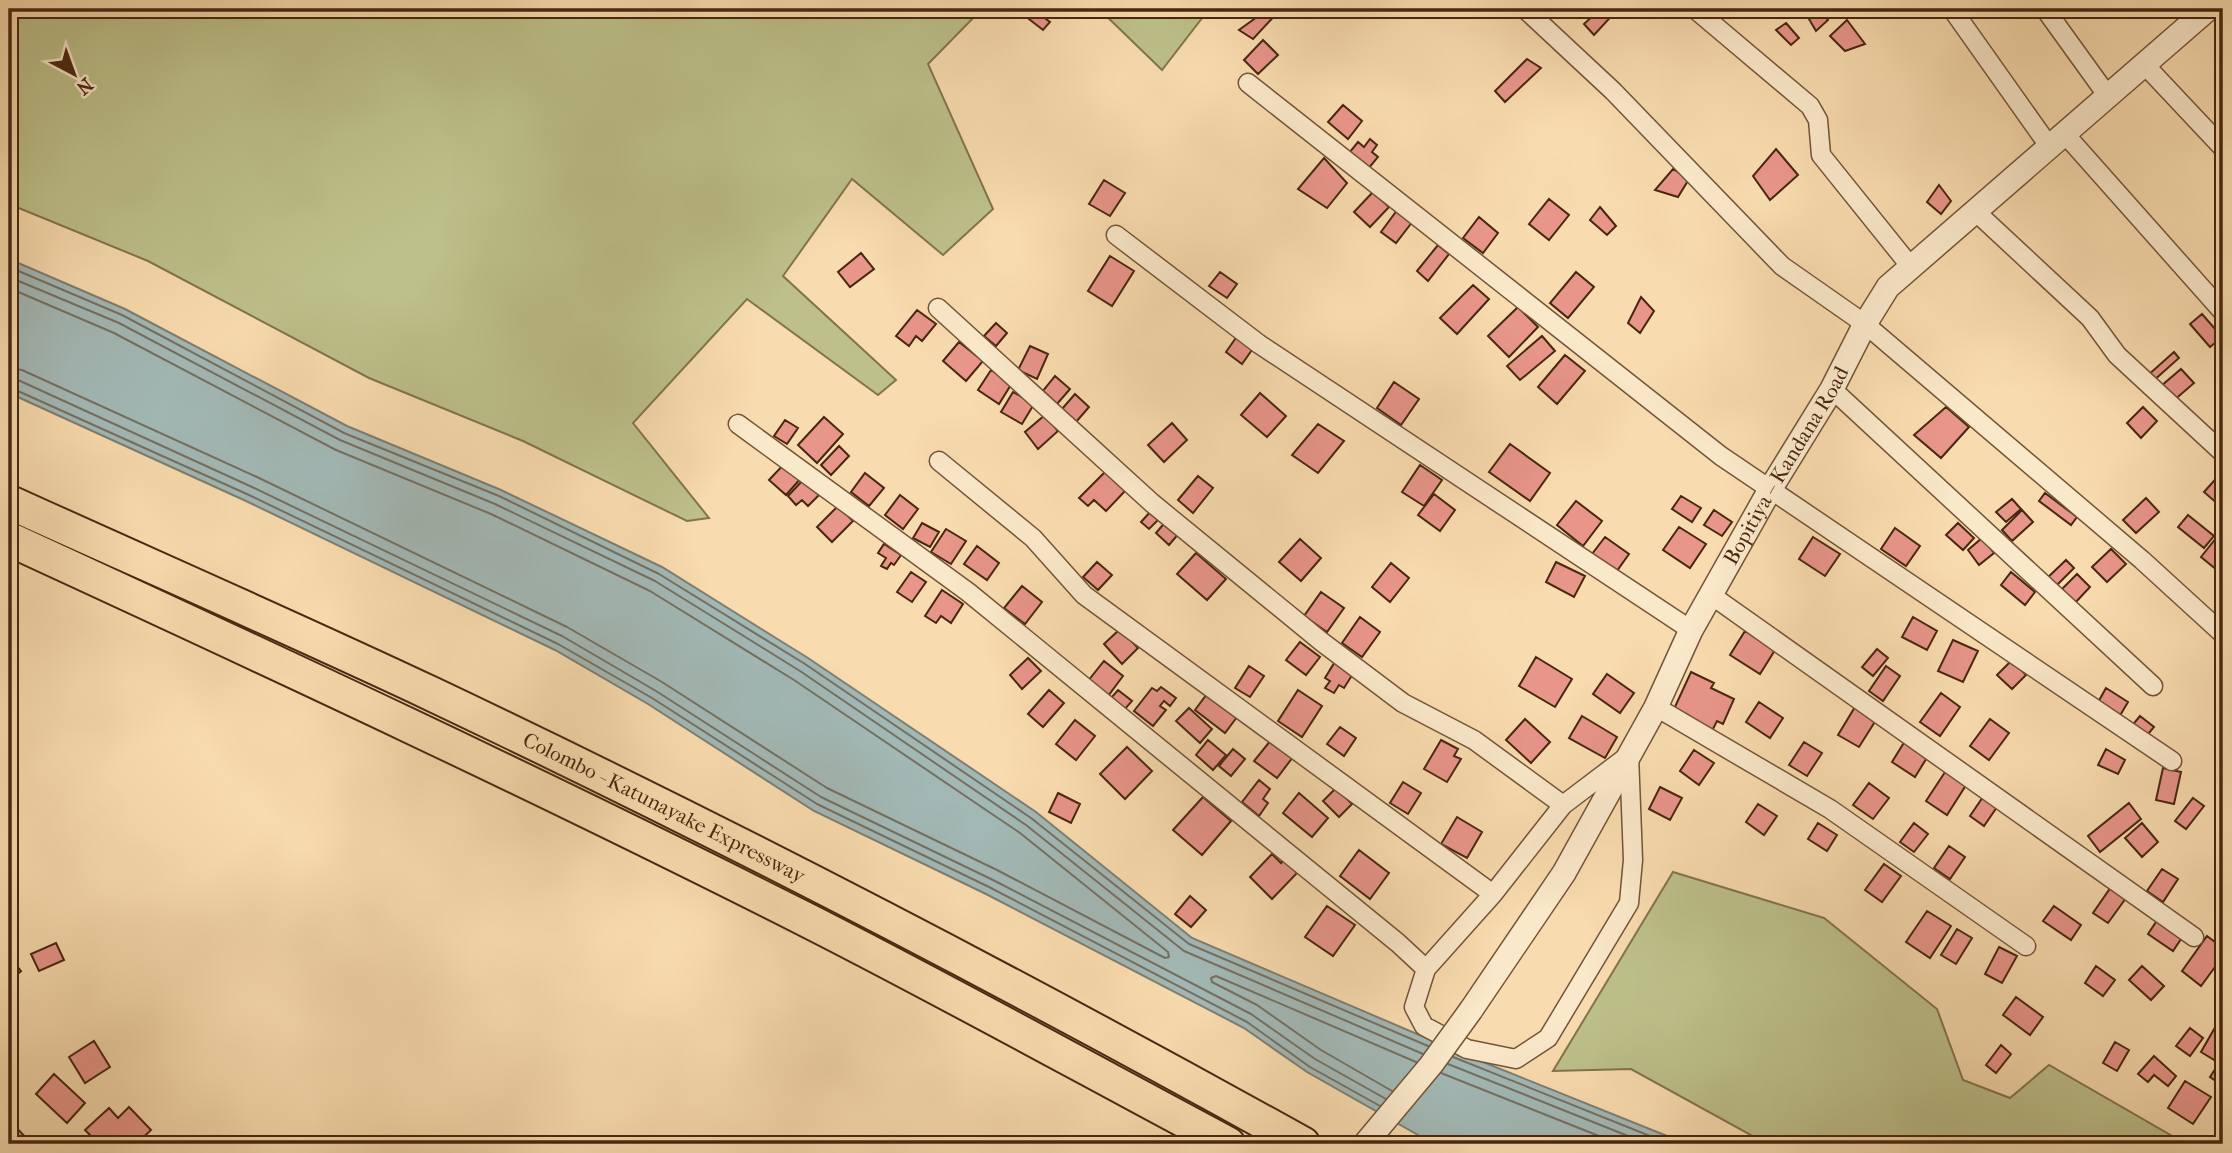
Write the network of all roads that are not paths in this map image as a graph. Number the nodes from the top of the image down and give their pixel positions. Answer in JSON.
{"nodes":[{"id":1,"x":1525,"y":9,"type":"edge"},
{"id":2,"x":1695,"y":9,"type":"edge"},
{"id":3,"x":1952,"y":9,"type":"edge"},
{"id":4,"x":2045,"y":9,"type":"edge"},
{"id":5,"x":2208,"y":9,"type":"edge"},
{"id":6,"x":2144,"y":64,"type":"junction"},
{"id":7,"x":1248,"y":83,"type":"dead end"},
{"id":8,"x":2107,"y":95,"type":"junction"},
{"id":9,"x":2057,"y":139,"type":"junction"},
{"id":10,"x":2223,"y":148,"type":"edge"},
{"id":11,"x":1975,"y":211,"type":"junction"},
{"id":12,"x":1115,"y":235,"type":"dead end"},
{"id":13,"x":1911,"y":267,"type":"junction"},
{"id":14,"x":938,"y":308,"type":"dead end"},
{"id":15,"x":2223,"y":313,"type":"edge"},
{"id":16,"x":1865,"y":324,"type":"junction"},
{"id":17,"x":1832,"y":389,"type":"junction"},
{"id":18,"x":738,"y":424,"type":"dead end"},
{"id":19,"x":2223,"y":453,"type":"edge"},
{"id":20,"x":939,"y":461,"type":"dead end"},
{"id":21,"x":1771,"y":488,"type":"junction"},
{"id":22,"x":9,"y":502,"type":"edge"},
{"id":23,"x":9,"y":539,"type":"edge"},
{"id":24,"x":1711,"y":595,"type":"junction"},
{"id":25,"x":1691,"y":630,"type":"junction"},
{"id":26,"x":2223,"y":634,"type":"edge"},
{"id":27,"x":2153,"y":686,"type":"dead end"},
{"id":28,"x":1656,"y":707,"type":"junction"},
{"id":29,"x":1629,"y":755,"type":"junction"},
{"id":30,"x":2172,"y":761,"type":"dead end"},
{"id":31,"x":1563,"y":805,"type":"junction"},
{"id":32,"x":1493,"y":894,"type":"junction"},
{"id":33,"x":2194,"y":937,"type":"dead end"},
{"id":34,"x":2026,"y":946,"type":"dead end"},
{"id":35,"x":1426,"y":969,"type":"junction"},
{"id":36,"x":1228,"y":1144,"type":"edge"},
{"id":37,"x":1303,"y":1144,"type":"edge"},
{"id":38,"x":1365,"y":1144,"type":"edge"}],
"edges":[{"from":1,"to":16,"type":"street"},
{"from":2,"to":13,"type":"street"},
{"from":3,"to":9,"type":"street"},
{"from":4,"to":8,"type":"street"},
{"from":5,"to":6,"type":"street","name":"Bopitiya – Kandana Road"},
{"from":6,"to":8,"type":"street","name":"Bopitiya – Kandana Road"},
{"from":6,"to":10,"type":"street"},
{"from":7,"to":21,"type":"street"},
{"from":8,"to":9,"type":"street","name":"Bopitiya – Kandana Road"},
{"from":9,"to":11,"type":"street","name":"Bopitiya – Kandana Road"},
{"from":9,"to":15,"type":"street"},
{"from":11,"to":13,"type":"street","name":"Bopitiya – Kandana Road"},
{"from":11,"to":19,"type":"street"},
{"from":12,"to":25,"type":"street"},
{"from":13,"to":16,"type":"street","name":"Bopitiya – Kandana Road"},
{"from":14,"to":31,"type":"street"},
{"from":16,"to":17,"type":"street","name":"Bopitiya – Kandana Road"},
{"from":16,"to":26,"type":"street"},
{"from":17,"to":21,"type":"street","name":"Bopitiya – Kandana Road"},
{"from":17,"to":27,"type":"street"},
{"from":18,"to":35,"type":"street"},
{"from":20,"to":32,"type":"street"},
{"from":21,"to":24,"type":"street","name":"Bopitiya – Kandana Road"},
{"from":21,"to":30,"type":"street"},
{"from":22,"to":37,"type":"highway","name":"Colombo - Katunayake Expressway"},
{"from":23,"to":36,"type":"highway","name":"Colombo - Katunayake Expressway"},
{"from":24,"to":25,"type":"street","name":"Bopitiya – Kandana Road"},
{"from":24,"to":33,"type":"street"},
{"from":25,"to":28,"type":"street","name":"Bopitiya – Kandana Road"},
{"from":28,"to":29,"type":"street","name":"Bopitiya – Kandana Road"},
{"from":28,"to":34,"type":"street"},
{"from":29,"to":31,"type":"street"},
{"from":29,"to":35,"type":"street"},
{"from":29,"to":38,"type":"street","name":"Bopitiya – Kandana Road","bridge":true},
{"from":31,"to":32,"type":"street"},
{"from":32,"to":35,"type":"street"}]}
